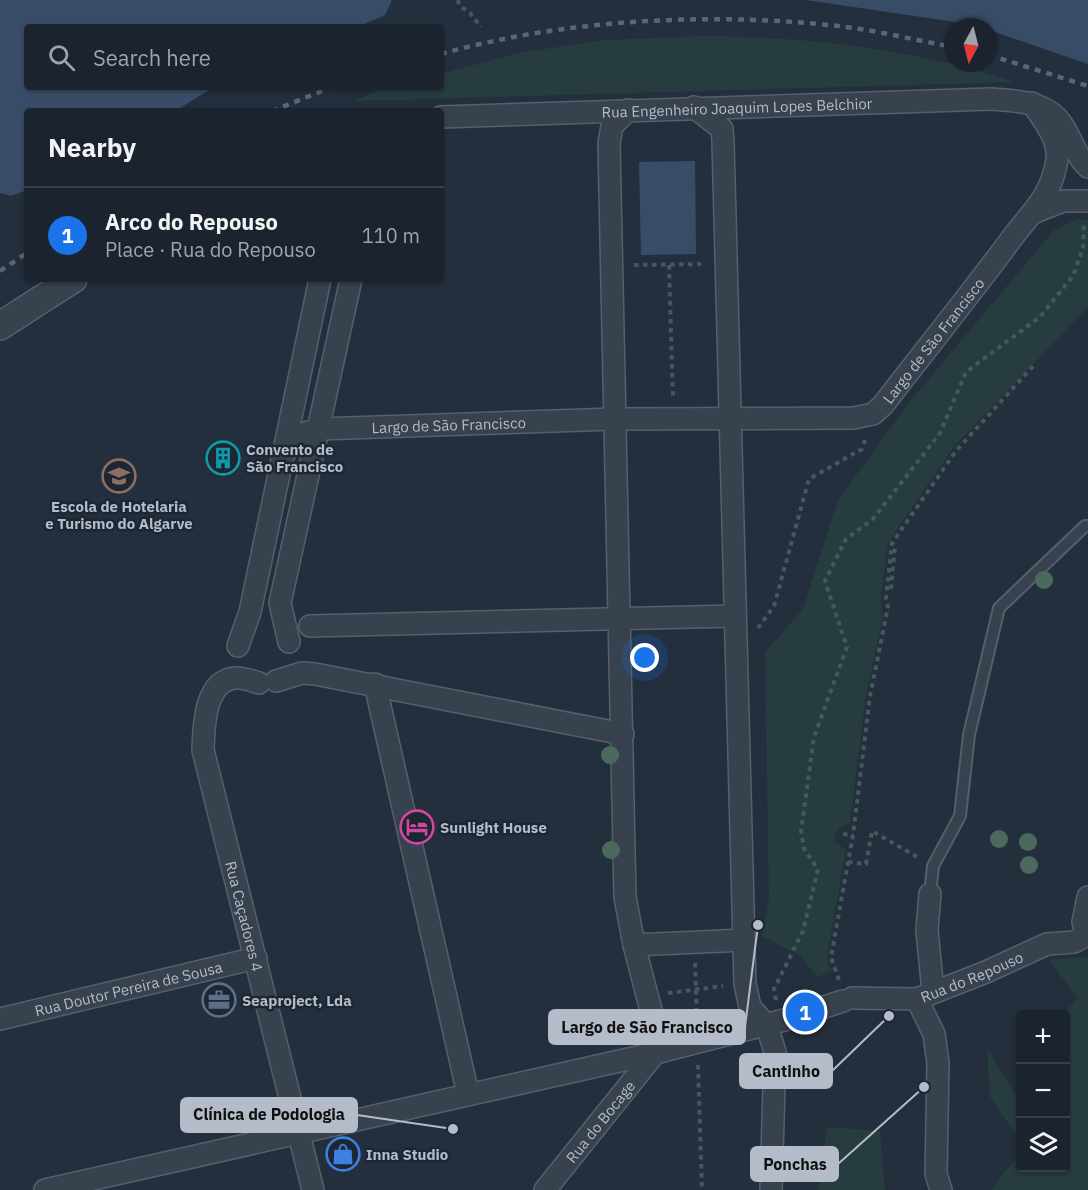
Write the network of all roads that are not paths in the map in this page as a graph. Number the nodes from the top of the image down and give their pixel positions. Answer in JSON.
{"nodes":[{"id":1,"x":1032,"y":103,"type":"junction"},
{"id":2,"x":694,"y":107,"type":"junction"},
{"id":3,"x":628,"y":110,"type":"junction"},
{"id":4,"x":444,"y":117,"type":"edge"},
{"id":5,"x":1088,"y":167,"type":"edge"},
{"id":6,"x":1087,"y":201,"type":"edge"},
{"id":7,"x":1035,"y":212,"type":"junction"},
{"id":8,"x":68,"y":282,"type":"edge"},
{"id":9,"x":319,"y":282,"type":"edge"},
{"id":10,"x":350,"y":282,"type":"edge"},
{"id":11,"x":0,"y":326,"type":"edge"},
{"id":12,"x":296,"y":388,"type":"junction"},
{"id":13,"x":731,"y":418,"type":"junction"},
{"id":14,"x":615,"y":419,"type":"junction"},
{"id":15,"x":320,"y":429,"type":"junction"},
{"id":16,"x":282,"y":457,"type":"junction"},
{"id":17,"x":1088,"y":526,"type":"edge"},
{"id":18,"x":735,"y":616,"type":"junction"},
{"id":19,"x":620,"y":619,"type":"junction"},
{"id":20,"x":310,"y":626,"type":"joint"},
{"id":21,"x":238,"y":646,"type":"junction"},
{"id":22,"x":291,"y":647,"type":"junction"},
{"id":23,"x":267,"y":682,"type":"junction"},
{"id":24,"x":375,"y":684,"type":"junction"},
{"id":25,"x":623,"y":734,"type":"junction"},
{"id":26,"x":930,"y":894,"type":"joint"},
{"id":27,"x":1088,"y":897,"type":"edge"},
{"id":28,"x":1088,"y":936,"type":"edge"},
{"id":29,"x":744,"y":940,"type":"junction"},
{"id":30,"x":634,"y":945,"type":"junction"},
{"id":31,"x":256,"y":958,"type":"junction"},
{"id":32,"x":925,"y":995,"type":"junction"},
{"id":33,"x":0,"y":1019,"type":"edge"},
{"id":34,"x":790,"y":1019,"type":"junction"},
{"id":35,"x":655,"y":1053,"type":"junction"},
{"id":36,"x":611,"y":1063,"type":"junction"},
{"id":37,"x":468,"y":1094,"type":"junction"},
{"id":38,"x":621,"y":1096,"type":"junction"},
{"id":39,"x":300,"y":1132,"type":"junction"},
{"id":40,"x":45,"y":1190,"type":"edge"},
{"id":41,"x":313,"y":1190,"type":"edge"},
{"id":42,"x":545,"y":1190,"type":"edge"},
{"id":43,"x":771,"y":1190,"type":"edge"},
{"id":44,"x":941,"y":1190,"type":"edge"}],
"edges":[{"from":1,"to":2,"type":"street","name":"Rua Engenheiro Joaquim Lopes Belchior"},
{"from":1,"to":5,"type":"street"},
{"from":1,"to":7,"type":"street"},
{"from":2,"to":3,"type":"street","name":"Rua Engenheiro Joaquim Lopes Belchior"},
{"from":2,"to":13,"type":"street"},
{"from":3,"to":4,"type":"street","name":"Rua Engenheiro Joaquim Lopes Belchior"},
{"from":3,"to":14,"type":"street"},
{"from":6,"to":7,"type":"street"},
{"from":7,"to":13,"type":"street","name":"Largo de São Francisco"},
{"from":8,"to":11,"type":"street"},
{"from":9,"to":12,"type":"street","name":"Largo de São Francisco"},
{"from":10,"to":15,"type":"street"},
{"from":12,"to":15,"type":"street","name":"Largo de São Francisco"},
{"from":12,"to":16,"type":"street","name":"Largo de São Francisco"},
{"from":13,"to":14,"type":"street","name":"Largo de São Francisco"},
{"from":13,"to":18,"type":"street"},
{"from":14,"to":15,"type":"street","name":"Largo de São Francisco"},
{"from":14,"to":19,"type":"street"},
{"from":15,"to":16,"type":"street","name":"Largo de São Francisco"},
{"from":15,"to":22,"type":"street"},
{"from":16,"to":21,"type":"street","name":"Largo de São Francisco"},
{"from":17,"to":26,"type":"lane"},
{"from":18,"to":19,"type":"street"},
{"from":18,"to":29,"type":"street"},
{"from":19,"to":20,"type":"street"},
{"from":19,"to":25,"type":"street"},
{"from":20,"to":22,"type":"lane"},
{"from":21,"to":22,"type":"street"},
{"from":21,"to":23,"type":"street"},
{"from":22,"to":23,"type":"street"},
{"from":23,"to":24,"type":"street"},
{"from":23,"to":31,"type":"street","name":"Rua Caçadores 4"},
{"from":24,"to":25,"type":"street"},
{"from":24,"to":37,"type":"street"},
{"from":25,"to":30,"type":"street"},
{"from":26,"to":32,"type":"street"},
{"from":27,"to":28,"type":"street"},
{"from":28,"to":32,"type":"street","name":"Rua do Repouso"},
{"from":29,"to":30,"type":"street"},
{"from":29,"to":34,"type":"street"},
{"from":30,"to":35,"type":"street"},
{"from":31,"to":33,"type":"street","name":"Rua Doutor Pereira de Sousa"},
{"from":31,"to":39,"type":"street","name":"Rua Caçadores 4"},
{"from":32,"to":34,"type":"street","name":"Rua do Repouso"},
{"from":32,"to":44,"type":"street"},
{"from":34,"to":35,"type":"street","name":"Rua do Repouso"},
{"from":34,"to":43,"type":"street"},
{"from":35,"to":36,"type":"street","name":"Rua do Repouso"},
{"from":35,"to":38,"type":"street","name":"Rua do Bocage"},
{"from":36,"to":37,"type":"street","name":"Rua do Repouso"},
{"from":36,"to":38,"type":"street"},
{"from":37,"to":39,"type":"street","name":"Rua do Repouso"},
{"from":38,"to":42,"type":"street","name":"Rua do Bocage"},
{"from":39,"to":40,"type":"street","name":"Rua do Repouso"},
{"from":39,"to":41,"type":"street","name":"Rua Caçadores 4"}]}
